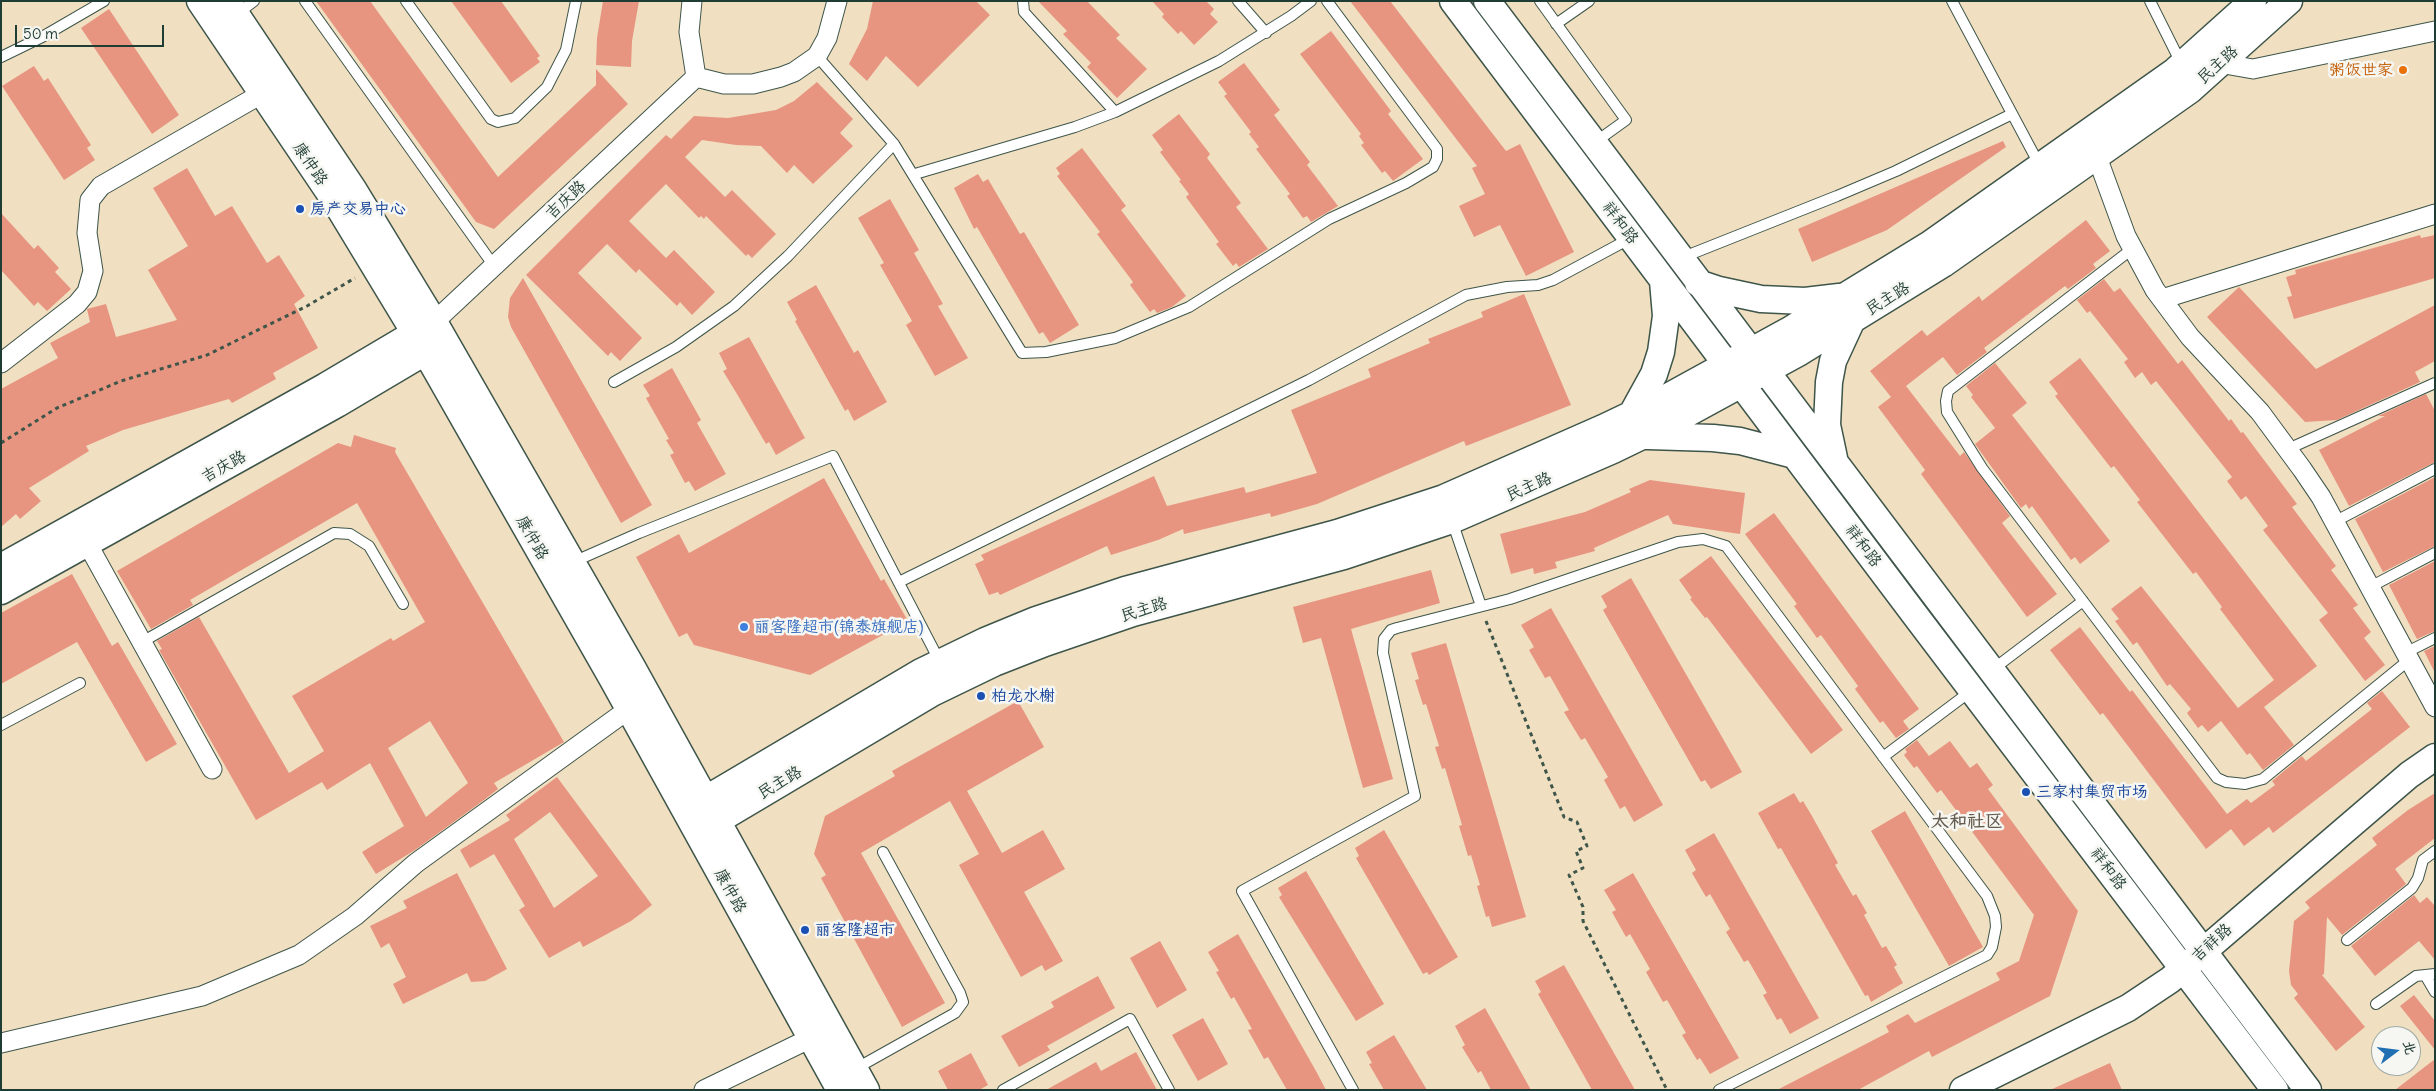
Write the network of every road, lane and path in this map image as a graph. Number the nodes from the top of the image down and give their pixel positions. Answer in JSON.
{"nodes":[{"id":1,"x":104,"y":1,"type":"edge"},
{"id":2,"x":200,"y":1,"type":"edge"},
{"id":3,"x":305,"y":1,"type":"edge"},
{"id":4,"x":406,"y":1,"type":"edge"},
{"id":5,"x":576,"y":1,"type":"edge"},
{"id":6,"x":692,"y":1,"type":"edge"},
{"id":7,"x":837,"y":1,"type":"edge"},
{"id":8,"x":1023,"y":1,"type":"edge"},
{"id":9,"x":1238,"y":1,"type":"edge"},
{"id":10,"x":1310,"y":1,"type":"edge"},
{"id":11,"x":1326,"y":1,"type":"edge"},
{"id":12,"x":1453,"y":1,"type":"edge"},
{"id":13,"x":1487,"y":1,"type":"edge"},
{"id":14,"x":1540,"y":1,"type":"edge"},
{"id":15,"x":1589,"y":1,"type":"edge"},
{"id":16,"x":1952,"y":1,"type":"edge"},
{"id":17,"x":2150,"y":1,"type":"edge"},
{"id":18,"x":2253,"y":1,"type":"edge"},
{"id":19,"x":2289,"y":1,"type":"edge"},
{"id":20,"x":239,"y":6,"type":"edge"},
{"id":21,"x":1556,"y":24,"type":"junction"},
{"id":22,"x":2435,"y":31,"type":"edge"},
{"id":23,"x":1266,"y":33,"type":"junction"},
{"id":24,"x":817,"y":56,"type":"junction"},
{"id":25,"x":1,"y":57,"type":"edge"},
{"id":26,"x":2219,"y":64,"type":"junction"},
{"id":27,"x":2182,"y":65,"type":"junction"},
{"id":28,"x":696,"y":77,"type":"junction"},
{"id":29,"x":263,"y":93,"type":"junction"},
{"id":30,"x":1115,"y":112,"type":"junction"},
{"id":31,"x":2012,"y":114,"type":"junction"},
{"id":32,"x":894,"y":144,"type":"junction"},
{"id":33,"x":1594,"y":144,"type":"junction"},
{"id":34,"x":2097,"y":157,"type":"junction"},
{"id":35,"x":2041,"y":167,"type":"junction"},
{"id":36,"x":915,"y":174,"type":"junction"},
{"id":37,"x":2435,"y":214,"type":"edge"},
{"id":38,"x":1632,"y":238,"type":"junction"},
{"id":39,"x":2132,"y":249,"type":"junction"},
{"id":40,"x":1680,"y":258,"type":"junction"},
{"id":41,"x":494,"y":266,"type":"junction"},
{"id":42,"x":375,"y":267,"type":"junction"},
{"id":43,"x":1663,"y":281,"type":"junction"},
{"id":44,"x":1698,"y":283,"type":"junction"},
{"id":45,"x":1850,"y":295,"type":"junction"},
{"id":46,"x":2162,"y":299,"type":"junction"},
{"id":47,"x":1851,"y":322,"type":"junction"},
{"id":48,"x":431,"y":334,"type":"junction"},
{"id":49,"x":1758,"y":362,"type":"junction"},
{"id":50,"x":1,"y":363,"type":"edge"},
{"id":51,"x":1734,"y":375,"type":"junction"},
{"id":52,"x":614,"y":382,"type":"dead end"},
{"id":53,"x":2435,"y":383,"type":"edge"},
{"id":54,"x":1636,"y":425,"type":"junction"},
{"id":55,"x":1,"y":442,"type":"edge"},
{"id":56,"x":2288,"y":449,"type":"junction"},
{"id":57,"x":1794,"y":455,"type":"junction"},
{"id":58,"x":1836,"y":466,"type":"junction"},
{"id":59,"x":2435,"y":469,"type":"edge"},
{"id":60,"x":1452,"y":520,"type":"junction"},
{"id":61,"x":2334,"y":522,"type":"junction"},
{"id":62,"x":87,"y":543,"type":"junction"},
{"id":63,"x":2435,"y":553,"type":"edge"},
{"id":64,"x":572,"y":563,"type":"junction"},
{"id":65,"x":1,"y":567,"type":"edge"},
{"id":66,"x":899,"y":582,"type":"junction"},
{"id":67,"x":2370,"y":587,"type":"junction"},
{"id":68,"x":1,"y":591,"type":"edge"},
{"id":69,"x":2083,"y":601,"type":"junction"},
{"id":70,"x":402,"y":604,"type":"dead end"},
{"id":71,"x":1481,"y":606,"type":"junction"},
{"id":72,"x":2435,"y":638,"type":"edge"},
{"id":73,"x":142,"y":642,"type":"junction"},
{"id":74,"x":2407,"y":657,"type":"junction"},
{"id":75,"x":940,"y":663,"type":"junction"},
{"id":76,"x":1991,"y":671,"type":"junction"},
{"id":77,"x":80,"y":683,"type":"dead end"},
{"id":78,"x":1972,"y":690,"type":"junction"},
{"id":79,"x":2435,"y":707,"type":"edge"},
{"id":80,"x":630,"y":709,"type":"junction"},
{"id":81,"x":1,"y":725,"type":"edge"},
{"id":82,"x":1883,"y":756,"type":"junction"},
{"id":83,"x":2435,"y":757,"type":"edge"},
{"id":84,"x":212,"y":769,"type":"dead end"},
{"id":85,"x":701,"y":816,"type":"junction"},
{"id":86,"x":2435,"y":851,"type":"edge"},
{"id":87,"x":883,"y":852,"type":"dead end"},
{"id":88,"x":2348,"y":940,"type":"dead end"},
{"id":89,"x":2204,"y":951,"type":"junction"},
{"id":90,"x":2184,"y":968,"type":"junction"},
{"id":91,"x":2430,"y":974,"type":"edge"},
{"id":92,"x":2435,"y":992,"type":"edge"},
{"id":93,"x":2376,"y":1004,"type":"dead end"},
{"id":94,"x":811,"y":1038,"type":"junction"},
{"id":95,"x":1,"y":1043,"type":"edge"},
{"id":96,"x":853,"y":1083,"type":"edge"},
{"id":97,"x":704,"y":1090,"type":"edge"},
{"id":98,"x":1003,"y":1090,"type":"edge"},
{"id":99,"x":1168,"y":1090,"type":"edge"},
{"id":100,"x":1353,"y":1090,"type":"edge"},
{"id":101,"x":1667,"y":1090,"type":"edge"},
{"id":102,"x":1719,"y":1090,"type":"edge"},
{"id":103,"x":1963,"y":1090,"type":"edge"},
{"id":104,"x":2275,"y":1090,"type":"edge"},
{"id":105,"x":2308,"y":1090,"type":"edge"}],
"edges":[{"from":1,"to":25,"type":"lane"},
{"from":2,"to":29,"type":"main road","name":"康仲路"},
{"from":3,"to":41,"type":"lane"},
{"from":4,"to":5,"type":"lane"},
{"from":6,"to":28,"type":"street"},
{"from":7,"to":24,"type":"street"},
{"from":8,"to":30,"type":"lane"},
{"from":9,"to":23,"type":"lane"},
{"from":10,"to":23,"type":"lane"},
{"from":11,"to":36,"type":"lane"},
{"from":12,"to":38,"type":"main road","name":"祥和路"},
{"from":13,"to":33,"type":"main road","name":"祥和路"},
{"from":14,"to":21,"type":"lane"},
{"from":15,"to":21,"type":"lane"},
{"from":16,"to":31,"type":"lane"},
{"from":17,"to":27,"type":"lane"},
{"from":18,"to":27,"type":"main road","name":"民主路"},
{"from":19,"to":26,"type":"main road","name":"民主路"},
{"from":20,"to":48,"type":"main road","name":"康仲路"},
{"from":21,"to":33,"type":"lane"},
{"from":22,"to":26,"type":"street"},
{"from":23,"to":30,"type":"lane"},
{"from":24,"to":28,"type":"street"},
{"from":24,"to":32,"type":"lane"},
{"from":26,"to":34,"type":"main road","name":"民主路"},
{"from":27,"to":35,"type":"main road","name":"民主路"},
{"from":28,"to":41,"type":"street","name":"吉庆路"},
{"from":29,"to":42,"type":"main road","name":"康仲路"},
{"from":29,"to":50,"type":"street"},
{"from":30,"to":36,"type":"lane"},
{"from":31,"to":35,"type":"lane"},
{"from":31,"to":40,"type":"lane"},
{"from":32,"to":36,"type":"lane"},
{"from":32,"to":52,"type":"lane"},
{"from":33,"to":40,"type":"main road","name":"祥和路"},
{"from":34,"to":39,"type":"street"},
{"from":34,"to":47,"type":"main road","name":"民主路"},
{"from":35,"to":45,"type":"main road","name":"民主路"},
{"from":37,"to":46,"type":"street"},
{"from":38,"to":43,"type":"main road","name":"祥和路"},
{"from":38,"to":66,"type":"lane"},
{"from":39,"to":46,"type":"street"},
{"from":39,"to":69,"type":"lane"},
{"from":40,"to":44,"type":"main road","name":"祥和路"},
{"from":41,"to":48,"type":"street","name":"吉庆路"},
{"from":42,"to":48,"type":"main road","name":"康仲路"},
{"from":42,"to":55,"type":"path"},
{"from":43,"to":51,"type":"main road","name":"祥和路"},
{"from":43,"to":54,"type":"main road"},
{"from":44,"to":45,"type":"main road"},
{"from":44,"to":49,"type":"main road","name":"祥和路"},
{"from":45,"to":49,"type":"main road","name":"民主路"},
{"from":46,"to":56,"type":"street"},
{"from":47,"to":49,"type":"main road","name":"民主路"},
{"from":47,"to":58,"type":"main road"},
{"from":48,"to":62,"type":"main road","name":"吉庆路"},
{"from":48,"to":64,"type":"main road","name":"康仲路"},
{"from":48,"to":65,"type":"main road","name":"吉庆路"},
{"from":48,"to":80,"type":"main road","name":"康仲路"},
{"from":49,"to":51,"type":"main road","name":"民主路"},
{"from":49,"to":58,"type":"main road","name":"祥和路"},
{"from":51,"to":54,"type":"main road","name":"民主路"},
{"from":51,"to":57,"type":"main road","name":"祥和路"},
{"from":53,"to":56,"type":"lane"},
{"from":54,"to":57,"type":"main road"},
{"from":54,"to":60,"type":"main road","name":"民主路"},
{"from":54,"to":75,"type":"main road","name":"民主路"},
{"from":56,"to":61,"type":"street"},
{"from":57,"to":78,"type":"main road","name":"祥和路"},
{"from":58,"to":76,"type":"main road","name":"祥和路"},
{"from":59,"to":61,"type":"lane"},
{"from":60,"to":71,"type":"lane"},
{"from":60,"to":85,"type":"main road","name":"民主路"},
{"from":61,"to":67,"type":"street"},
{"from":62,"to":68,"type":"main road","name":"吉庆路"},
{"from":62,"to":73,"type":"street"},
{"from":63,"to":67,"type":"lane"},
{"from":64,"to":66,"type":"lane"},
{"from":64,"to":85,"type":"main road","name":"康仲路"},
{"from":66,"to":75,"type":"lane"},
{"from":67,"to":74,"type":"street"},
{"from":69,"to":74,"type":"lane"},
{"from":69,"to":76,"type":"lane"},
{"from":70,"to":73,"type":"lane"},
{"from":71,"to":82,"type":"lane"},
{"from":71,"to":100,"type":"lane"},
{"from":71,"to":101,"type":"path"},
{"from":72,"to":74,"type":"lane"},
{"from":73,"to":84,"type":"street"},
{"from":74,"to":79,"type":"street"},
{"from":75,"to":85,"type":"main road","name":"民主路"},
{"from":76,"to":89,"type":"main road","name":"祥和路"},
{"from":77,"to":81,"type":"lane"},
{"from":78,"to":82,"type":"lane"},
{"from":78,"to":90,"type":"main road","name":"祥和路"},
{"from":80,"to":85,"type":"main road","name":"康仲路"},
{"from":80,"to":95,"type":"street"},
{"from":82,"to":102,"type":"lane"},
{"from":83,"to":89,"type":"main road","name":"吉祥路"},
{"from":85,"to":94,"type":"main road","name":"康仲路"},
{"from":85,"to":96,"type":"main road","name":"康仲路"},
{"from":86,"to":88,"type":"lane"},
{"from":87,"to":96,"type":"lane"},
{"from":89,"to":90,"type":"main road","name":"吉祥路"},
{"from":89,"to":105,"type":"main road","name":"祥和路"},
{"from":90,"to":103,"type":"main road","name":"吉祥路"},
{"from":90,"to":104,"type":"main road","name":"祥和路"},
{"from":91,"to":92,"type":"lane"},
{"from":91,"to":93,"type":"lane"},
{"from":94,"to":96,"type":"main road","name":"康仲路"},
{"from":94,"to":97,"type":"street"},
{"from":98,"to":99,"type":"lane"}]}
